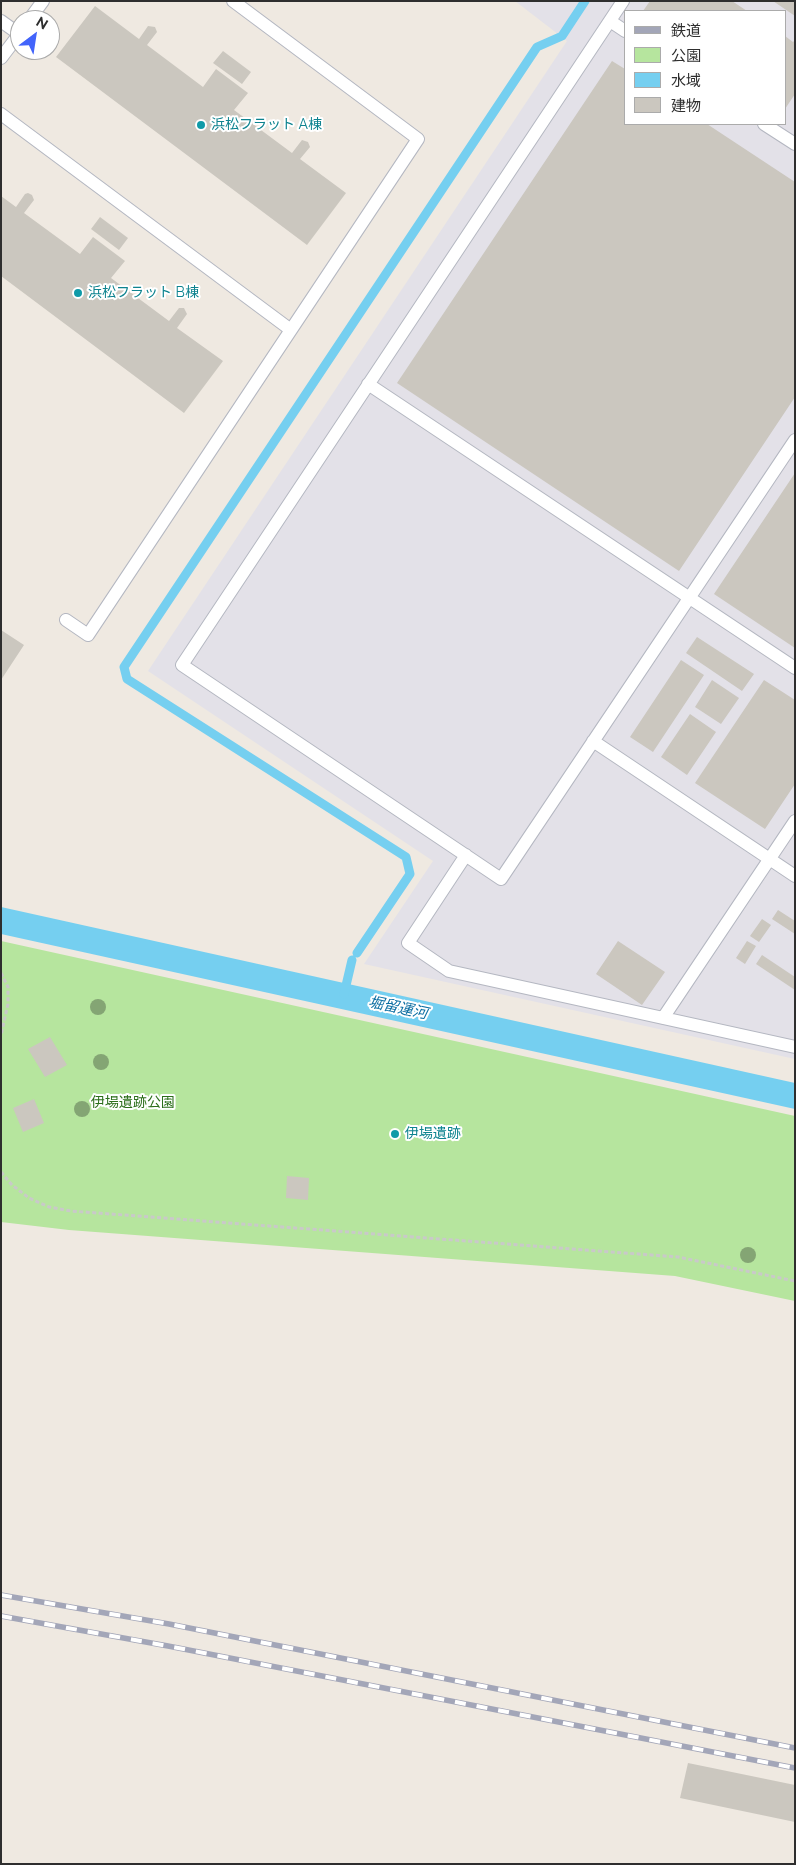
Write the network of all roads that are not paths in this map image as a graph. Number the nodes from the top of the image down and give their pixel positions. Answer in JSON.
{"nodes":[{"id":1,"x":234,"y":1,"type":"edge"},
{"id":2,"x":623,"y":1,"type":"edge"},
{"id":3,"x":610,"y":21,"type":"junction"},
{"id":4,"x":624,"y":30,"type":"edge"},
{"id":5,"x":10,"y":46,"type":"edge"},
{"id":6,"x":1,"y":58,"type":"edge"},
{"id":7,"x":1,"y":114,"type":"edge"},
{"id":8,"x":766,"y":125,"type":"edge"},
{"id":9,"x":795,"y":144,"type":"edge"},
{"id":10,"x":291,"y":330,"type":"junction"},
{"id":11,"x":368,"y":384,"type":"junction"},
{"id":12,"x":795,"y":440,"type":"edge"},
{"id":13,"x":689,"y":598,"type":"junction"},
{"id":14,"x":66,"y":620,"type":"dead end"},
{"id":15,"x":795,"y":668,"type":"edge"},
{"id":16,"x":593,"y":741,"type":"junction"},
{"id":17,"x":795,"y":821,"type":"edge"},
{"id":18,"x":466,"y":855,"type":"junction"},
{"id":19,"x":769,"y":859,"type":"junction"},
{"id":20,"x":795,"y":876,"type":"edge"},
{"id":21,"x":663,"y":1018,"type":"junction"},
{"id":22,"x":795,"y":1047,"type":"edge"}],
"edges":[{"from":1,"to":10,"type":"lane"},
{"from":2,"to":3,"type":"lane"},
{"from":3,"to":4,"type":"lane"},
{"from":3,"to":11,"type":"lane"},
{"from":5,"to":6,"type":"lane"},
{"from":7,"to":10,"type":"lane"},
{"from":8,"to":9,"type":"lane"},
{"from":10,"to":14,"type":"lane"},
{"from":11,"to":13,"type":"lane"},
{"from":11,"to":18,"type":"lane"},
{"from":12,"to":13,"type":"lane"},
{"from":13,"to":15,"type":"lane"},
{"from":13,"to":16,"type":"lane"},
{"from":16,"to":18,"type":"lane"},
{"from":16,"to":19,"type":"lane"},
{"from":17,"to":19,"type":"lane"},
{"from":18,"to":21,"type":"lane"},
{"from":19,"to":20,"type":"lane"},
{"from":19,"to":21,"type":"lane"},
{"from":21,"to":22,"type":"lane"}]}
